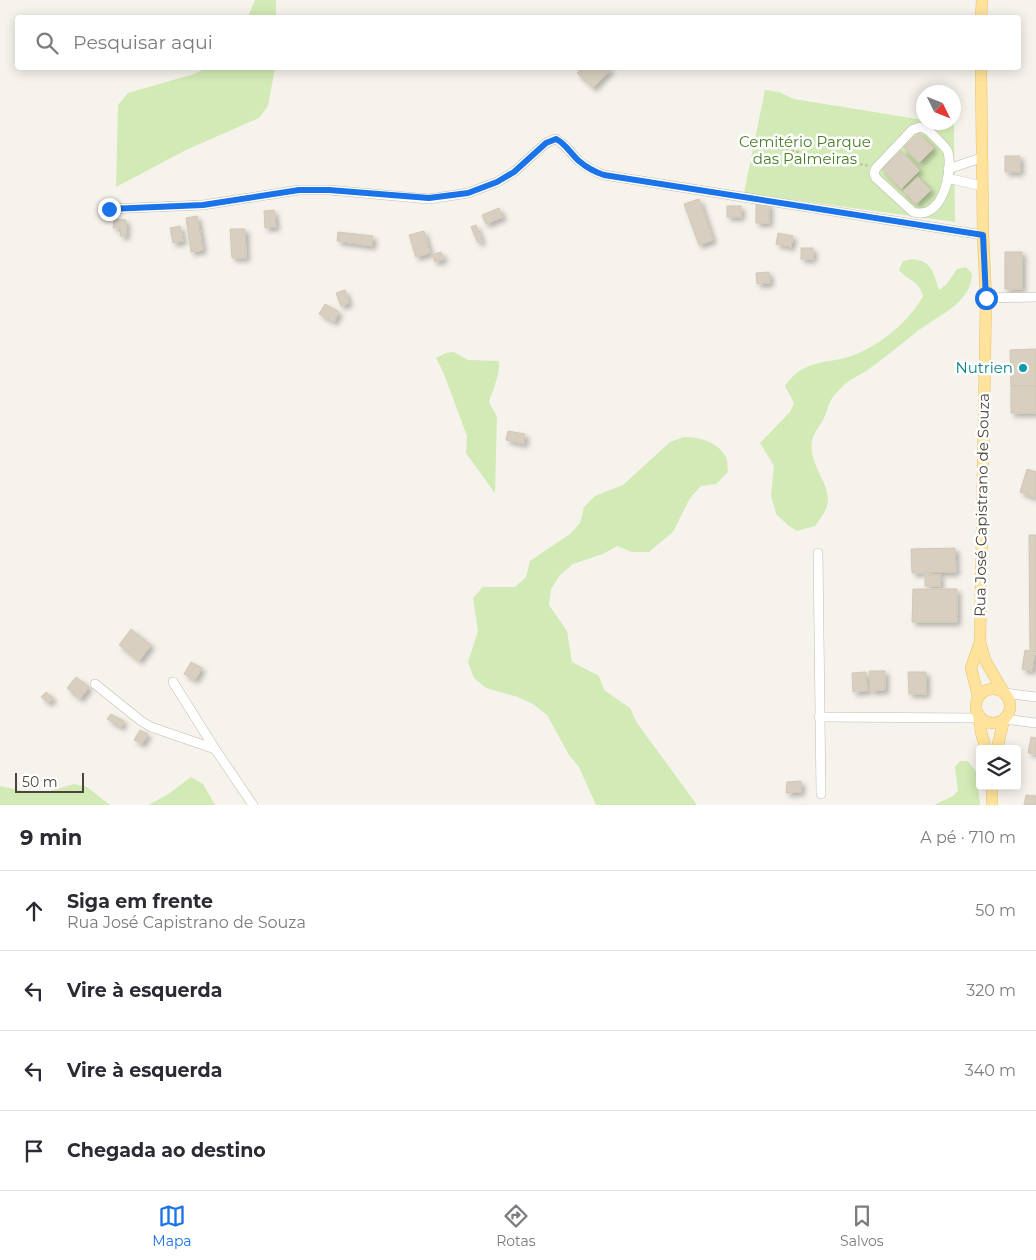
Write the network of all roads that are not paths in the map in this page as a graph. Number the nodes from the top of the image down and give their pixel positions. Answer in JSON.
{"nodes":[{"id":1,"x":982,"y":0,"type":"edge"},
{"id":2,"x":981,"y":15,"type":"edge"},
{"id":3,"x":981,"y":70,"type":"edge"},
{"id":4,"x":982,"y":158,"type":"junction"},
{"id":5,"x":948,"y":174,"type":"junction"},
{"id":6,"x":982,"y":186,"type":"junction"},
{"id":7,"x":109,"y":209,"type":"dead end"},
{"id":8,"x":983,"y":235,"type":"junction"},
{"id":9,"x":1036,"y":297,"type":"edge"},
{"id":10,"x":986,"y":298,"type":"junction"},
{"id":11,"x":818,"y":553,"type":"dead end"},
{"id":12,"x":980,"y":642,"type":"junction"},
{"id":13,"x":173,"y":682,"type":"dead end"},
{"id":14,"x":95,"y":684,"type":"dead end"},
{"id":15,"x":1004,"y":693,"type":"junction"},
{"id":16,"x":978,"y":696,"type":"junction"},
{"id":17,"x":1036,"y":697,"type":"edge"},
{"id":18,"x":819,"y":717,"type":"junction"},
{"id":19,"x":980,"y":718,"type":"junction"},
{"id":20,"x":1004,"y":719,"type":"junction"},
{"id":21,"x":1036,"y":723,"type":"edge"},
{"id":22,"x":985,"y":745,"type":"edge"},
{"id":23,"x":999,"y":745,"type":"edge"},
{"id":24,"x":215,"y":750,"type":"junction"},
{"id":25,"x":992,"y":790,"type":"edge"},
{"id":26,"x":820,"y":794,"type":"dead end"},
{"id":27,"x":254,"y":805,"type":"edge"},
{"id":28,"x":992,"y":805,"type":"edge"}],
"edges":[{"from":1,"to":2,"type":"main road"},
{"from":3,"to":4,"type":"main road","name":"Rua José Capistrano de Souza"},
{"from":4,"to":5,"type":"street"},
{"from":4,"to":6,"type":"main road","name":"Rua José Capistrano de Souza"},
{"from":5,"to":5,"type":"street"},
{"from":5,"to":6,"type":"street"},
{"from":6,"to":8,"type":"main road","name":"Rua José Capistrano de Souza"},
{"from":7,"to":8,"type":"street"},
{"from":8,"to":10,"type":"main road","name":"Rua José Capistrano de Souza"},
{"from":9,"to":10,"type":"street"},
{"from":10,"to":12,"type":"main road","name":"Rua José Capistrano de Souza"},
{"from":11,"to":18,"type":"street"},
{"from":12,"to":15,"type":"main road","name":"Rua José Capistrano de Souza"},
{"from":12,"to":16,"type":"main road","name":"Rua José Capistrano de Souza"},
{"from":13,"to":24,"type":"street"},
{"from":14,"to":24,"type":"street"},
{"from":15,"to":16,"type":"main road"},
{"from":15,"to":17,"type":"street"},
{"from":15,"to":20,"type":"main road"},
{"from":16,"to":19,"type":"main road"},
{"from":18,"to":19,"type":"street"},
{"from":18,"to":26,"type":"street"},
{"from":19,"to":20,"type":"main road"},
{"from":19,"to":22,"type":"main road"},
{"from":20,"to":21,"type":"street"},
{"from":20,"to":23,"type":"main road"},
{"from":24,"to":27,"type":"street"},
{"from":25,"to":28,"type":"main road"}]}
